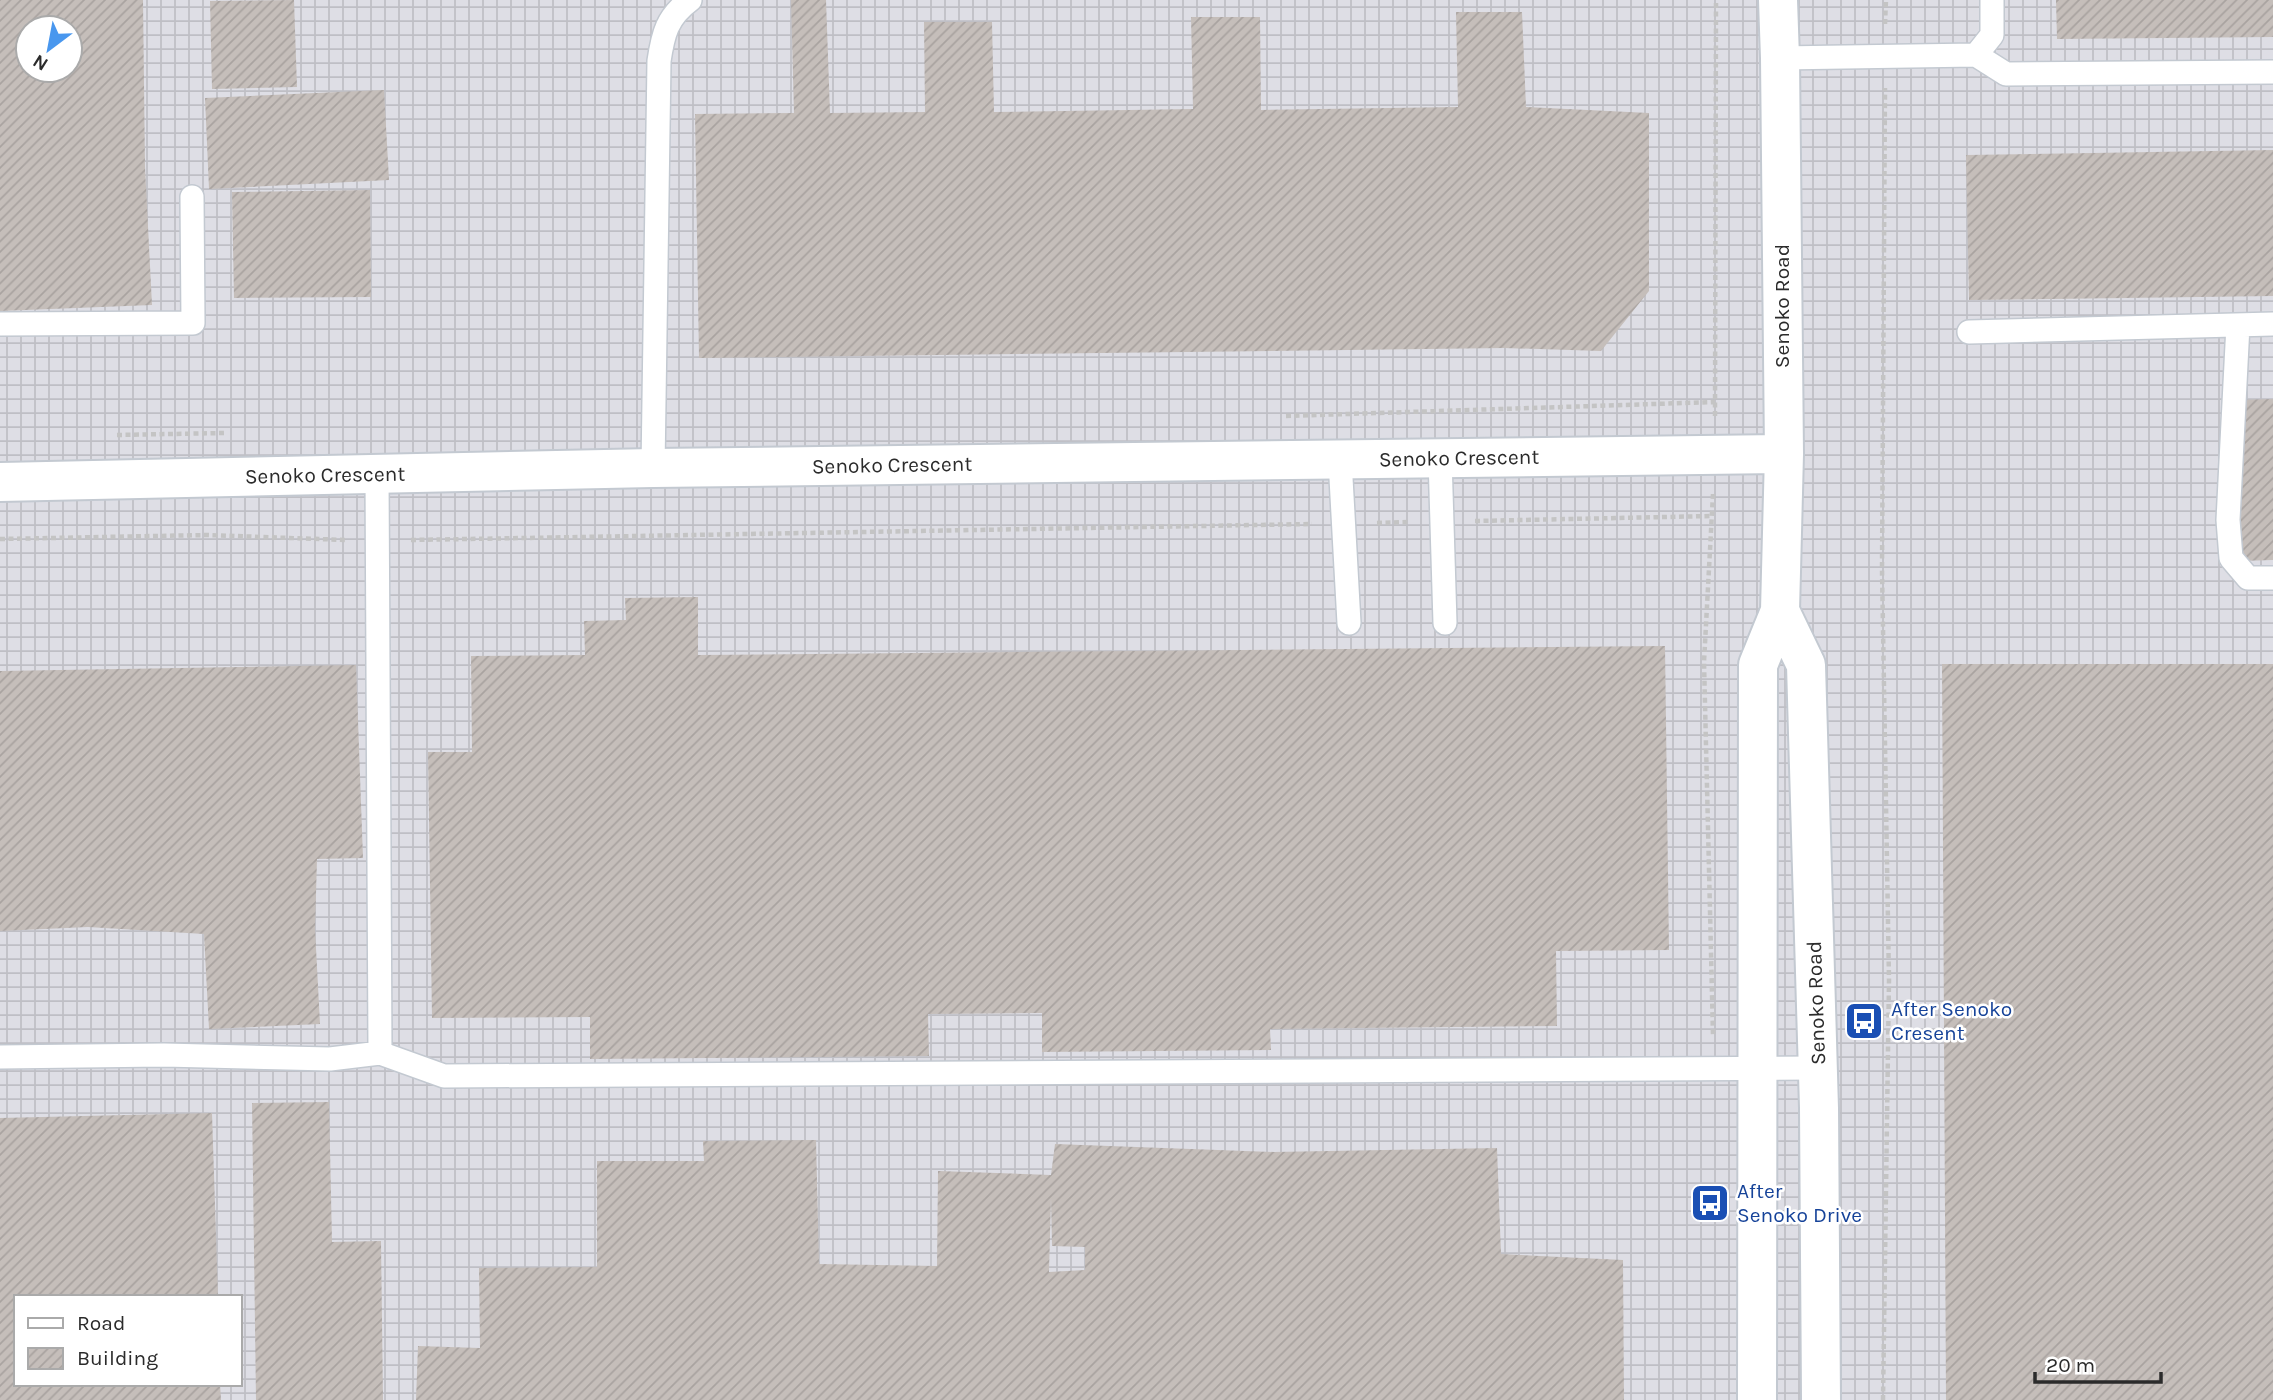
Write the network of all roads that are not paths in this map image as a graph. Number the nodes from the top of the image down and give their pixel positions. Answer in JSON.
{"nodes":[{"id":1,"x":690,"y":0,"type":"edge"},
{"id":2,"x":1778,"y":0,"type":"edge"},
{"id":3,"x":1992,"y":0,"type":"edge"},
{"id":4,"x":1976,"y":55,"type":"junction"},
{"id":5,"x":1780,"y":58,"type":"junction"},
{"id":6,"x":2273,"y":72,"type":"edge"},
{"id":7,"x":192,"y":197,"type":"dead end"},
{"id":8,"x":0,"y":324,"type":"edge"},
{"id":9,"x":2273,"y":324,"type":"edge"},
{"id":10,"x":2238,"y":325,"type":"junction"},
{"id":11,"x":1969,"y":332,"type":"dead end"},
{"id":12,"x":1784,"y":454,"type":"junction"},
{"id":13,"x":1440,"y":458,"type":"junction"},
{"id":14,"x":1340,"y":460,"type":"junction"},
{"id":15,"x":653,"y":468,"type":"junction"},
{"id":16,"x":377,"y":474,"type":"junction"},
{"id":17,"x":0,"y":482,"type":"edge"},
{"id":18,"x":2273,"y":578,"type":"edge"},
{"id":19,"x":1780,"y":611,"type":"junction"},
{"id":20,"x":1349,"y":623,"type":"dead end"},
{"id":21,"x":1445,"y":623,"type":"dead end"},
{"id":22,"x":380,"y":1053,"type":"junction"},
{"id":23,"x":0,"y":1057,"type":"edge"},
{"id":24,"x":1758,"y":1067,"type":"junction"},
{"id":25,"x":1817,"y":1068,"type":"junction"},
{"id":26,"x":1757,"y":1400,"type":"edge"},
{"id":27,"x":1821,"y":1400,"type":"edge"}],
"edges":[{"from":1,"to":15,"type":"lane"},
{"from":2,"to":5,"type":"street","name":"Senoko Road"},
{"from":3,"to":4,"type":"lane"},
{"from":4,"to":5,"type":"lane"},
{"from":4,"to":6,"type":"lane"},
{"from":5,"to":12,"type":"street","name":"Senoko Road"},
{"from":7,"to":8,"type":"lane"},
{"from":9,"to":10,"type":"lane"},
{"from":10,"to":11,"type":"lane"},
{"from":10,"to":18,"type":"lane"},
{"from":12,"to":13,"type":"street","name":"Senoko Crescent"},
{"from":12,"to":19,"type":"street","name":"Senoko Road"},
{"from":13,"to":14,"type":"street","name":"Senoko Crescent"},
{"from":13,"to":21,"type":"lane"},
{"from":14,"to":15,"type":"street","name":"Senoko Crescent"},
{"from":14,"to":20,"type":"lane"},
{"from":15,"to":16,"type":"street","name":"Senoko Crescent"},
{"from":16,"to":17,"type":"street","name":"Senoko Crescent"},
{"from":16,"to":22,"type":"lane"},
{"from":19,"to":24,"type":"street","name":"Senoko Road"},
{"from":19,"to":25,"type":"street","name":"Senoko Road"},
{"from":22,"to":23,"type":"lane"},
{"from":22,"to":24,"type":"lane"},
{"from":24,"to":25,"type":"lane"},
{"from":24,"to":26,"type":"street","name":"Senoko Road"},
{"from":25,"to":27,"type":"street","name":"Senoko Road"}]}
